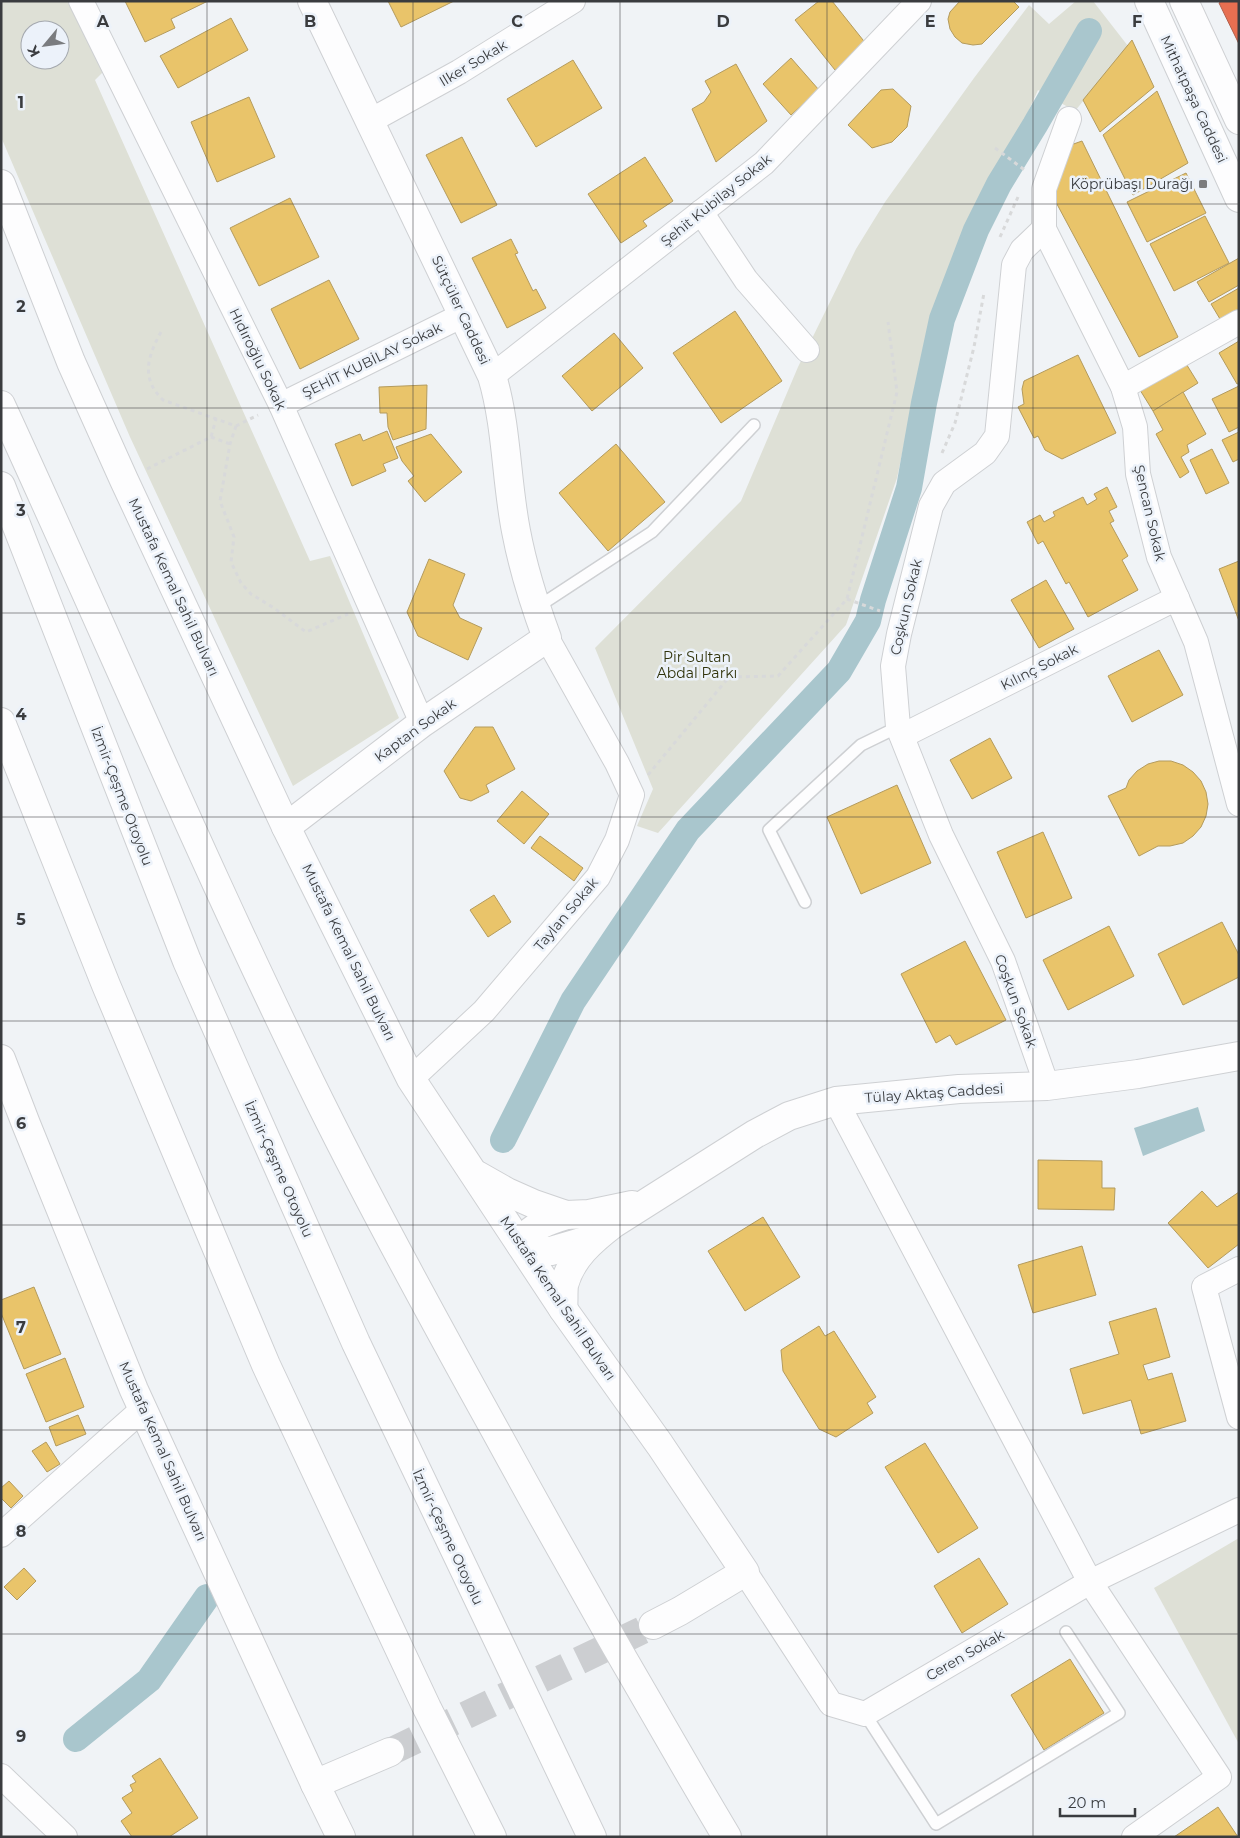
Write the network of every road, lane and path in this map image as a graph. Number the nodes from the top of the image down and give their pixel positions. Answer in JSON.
{"nodes":[{"id":1,"x":81,"y":1,"type":"edge"},
{"id":2,"x":312,"y":1,"type":"edge"},
{"id":3,"x":574,"y":1,"type":"edge"},
{"id":4,"x":919,"y":1,"type":"edge"},
{"id":5,"x":1149,"y":1,"type":"edge"},
{"id":6,"x":1184,"y":1,"type":"edge"},
{"id":7,"x":1069,"y":119,"type":"dead end"},
{"id":8,"x":1239,"y":120,"type":"edge"},
{"id":9,"x":370,"y":121,"type":"junction"},
{"id":10,"x":995,"y":148,"type":"dead end"},
{"id":11,"x":1030,"y":174,"type":"dead end"},
{"id":12,"x":1,"y":184,"type":"edge"},
{"id":13,"x":1022,"y":190,"type":"dead end"},
{"id":14,"x":1239,"y":198,"type":"edge"},
{"id":15,"x":701,"y":212,"type":"junction"},
{"id":16,"x":1044,"y":229,"type":"junction"},
{"id":17,"x":998,"y":240,"type":"dead end"},
{"id":18,"x":986,"y":285,"type":"dead end"},
{"id":19,"x":463,"y":314,"type":"junction"},
{"id":20,"x":888,"y":322,"type":"dead end"},
{"id":21,"x":1239,"y":322,"type":"edge"},
{"id":22,"x":161,"y":332,"type":"dead end"},
{"id":23,"x":807,"y":350,"type":"dead end"},
{"id":24,"x":492,"y":376,"type":"junction"},
{"id":25,"x":1123,"y":388,"type":"junction"},
{"id":26,"x":1,"y":405,"type":"edge"},
{"id":27,"x":281,"y":405,"type":"junction"},
{"id":28,"x":216,"y":419,"type":"junction"},
{"id":29,"x":754,"y":424,"type":"dead end"},
{"id":30,"x":236,"y":426,"type":"junction"},
{"id":31,"x":211,"y":437,"type":"junction"},
{"id":32,"x":230,"y":444,"type":"junction"},
{"id":33,"x":939,"y":458,"type":"dead end"},
{"id":34,"x":124,"y":480,"type":"junction"},
{"id":35,"x":1,"y":486,"type":"edge"},
{"id":36,"x":1177,"y":598,"type":"junction"},
{"id":37,"x":847,"y":599,"type":"junction"},
{"id":38,"x":369,"y":605,"type":"junction"},
{"id":39,"x":536,"y":608,"type":"junction"},
{"id":40,"x":881,"y":612,"type":"dead end"},
{"id":41,"x":547,"y":638,"type":"junction"},
{"id":42,"x":1,"y":722,"type":"edge"},
{"id":43,"x":422,"y":723,"type":"junction"},
{"id":44,"x":900,"y":732,"type":"junction"},
{"id":45,"x":632,"y":795,"type":"junction"},
{"id":46,"x":1239,"y":804,"type":"edge"},
{"id":47,"x":286,"y":826,"type":"junction"},
{"id":48,"x":805,"y":902,"type":"dead end"},
{"id":49,"x":1239,"y":1056,"type":"edge"},
{"id":50,"x":1,"y":1059,"type":"edge"},
{"id":51,"x":411,"y":1079,"type":"junction"},
{"id":52,"x":1047,"y":1086,"type":"junction"},
{"id":53,"x":836,"y":1101,"type":"junction"},
{"id":54,"x":472,"y":1172,"type":"junction"},
{"id":55,"x":653,"y":1199,"type":"junction"},
{"id":56,"x":566,"y":1215,"type":"junction"},
{"id":57,"x":596,"y":1238,"type":"junction"},
{"id":58,"x":521,"y":1245,"type":"junction"},
{"id":59,"x":1239,"y":1269,"type":"edge"},
{"id":60,"x":563,"y":1309,"type":"junction"},
{"id":61,"x":143,"y":1409,"type":"junction"},
{"id":62,"x":1239,"y":1417,"type":"edge"},
{"id":63,"x":1239,"y":1510,"type":"edge"},
{"id":64,"x":1,"y":1535,"type":"edge"},
{"id":65,"x":745,"y":1572,"type":"junction"},
{"id":66,"x":1090,"y":1582,"type":"junction"},
{"id":67,"x":653,"y":1625,"type":"tunnel mouth"},
{"id":68,"x":1066,"y":1632,"type":"dead end"},
{"id":69,"x":865,"y":1714,"type":"junction"},
{"id":70,"x":390,"y":1752,"type":"tunnel mouth"},
{"id":71,"x":1,"y":1776,"type":"edge"},
{"id":72,"x":315,"y":1784,"type":"junction"},
{"id":73,"x":65,"y":1837,"type":"edge"},
{"id":74,"x":341,"y":1837,"type":"edge"},
{"id":75,"x":492,"y":1837,"type":"edge"},
{"id":76,"x":592,"y":1837,"type":"edge"},
{"id":77,"x":727,"y":1837,"type":"edge"},
{"id":78,"x":1134,"y":1837,"type":"edge"}],
"edges":[{"from":1,"to":27,"type":"street","name":"Hıdıroğlu Sokak"},
{"from":2,"to":9,"type":"main road","name":"Sütçüler Caddesi"},
{"from":3,"to":9,"type":"street","name":"Ilker Sokak"},
{"from":4,"to":15,"type":"street","name":"Şehit Kubilay Sokak"},
{"from":5,"to":14,"type":"main road","name":"Mithatpaşa Caddesi"},
{"from":6,"to":8,"type":"main road"},
{"from":7,"to":16,"type":"street"},
{"from":9,"to":19,"type":"main road","name":"Sütçüler Caddesi"},
{"from":10,"to":11,"type":"path"},
{"from":12,"to":34,"type":"main road","name":"Mustafa Kemal Sahil Bulvarı"},
{"from":13,"to":17,"type":"path"},
{"from":15,"to":23,"type":"street"},
{"from":15,"to":24,"type":"street","name":"Şehit Kubilay Sokak"},
{"from":16,"to":25,"type":"street","name":"Şencan Sokak"},
{"from":16,"to":44,"type":"street","name":"Coşkun Sokak"},
{"from":18,"to":33,"type":"path"},
{"from":19,"to":24,"type":"main road","name":"Sütçüler Caddesi"},
{"from":19,"to":27,"type":"street","name":"ŞEHİT KUBİLAY Sokak"},
{"from":20,"to":37,"type":"path"},
{"from":21,"to":25,"type":"street"},
{"from":22,"to":28,"type":"path"},
{"from":24,"to":39,"type":"main road","name":"Sütçüler Caddesi"},
{"from":25,"to":36,"type":"street","name":"Şencan Sokak"},
{"from":26,"to":77,"type":"main road"},
{"from":27,"to":30,"type":"path"},
{"from":27,"to":38,"type":"street","name":"Hıdıroğlu Sokak"},
{"from":28,"to":30,"type":"path"},
{"from":28,"to":31,"type":"path"},
{"from":29,"to":39,"type":"lane"},
{"from":30,"to":32,"type":"path"},
{"from":31,"to":32,"type":"path"},
{"from":31,"to":34,"type":"path"},
{"from":32,"to":38,"type":"path"},
{"from":34,"to":47,"type":"main road","name":"Mustafa Kemal Sahil Bulvarı"},
{"from":35,"to":76,"type":"main road","name":"İzmir-Çeşme Otoyolu"},
{"from":36,"to":44,"type":"street","name":"Kılınç Sokak"},
{"from":36,"to":46,"type":"street","name":"Şencan Sokak"},
{"from":37,"to":40,"type":"path"},
{"from":37,"to":45,"type":"path"},
{"from":38,"to":43,"type":"street","name":"Hıdıroğlu Sokak"},
{"from":39,"to":41,"type":"main road","name":"Sütçüler Caddesi"},
{"from":41,"to":43,"type":"main road","name":"Kaptan Sokak"},
{"from":41,"to":45,"type":"street"},
{"from":42,"to":75,"type":"main road"},
{"from":43,"to":47,"type":"main road","name":"Kaptan Sokak"},
{"from":44,"to":48,"type":"lane"},
{"from":44,"to":52,"type":"street","name":"Coşkun Sokak"},
{"from":45,"to":51,"type":"street","name":"Taylan Sokak"},
{"from":47,"to":51,"type":"main road","name":"Mustafa Kemal Sahil Bulvarı"},
{"from":49,"to":52,"type":"main road","name":"Tülay Aktaş Caddesi"},
{"from":50,"to":61,"type":"main road","name":"Mustafa Kemal Sahil Bulvarı"},
{"from":51,"to":54,"type":"main road","name":"Mustafa Kemal Sahil Bulvarı"},
{"from":52,"to":53,"type":"main road","name":"Tülay Aktaş Caddesi"},
{"from":53,"to":55,"type":"main road","name":"Tülay Aktaş Caddesi"},
{"from":53,"to":66,"type":"street"},
{"from":54,"to":56,"type":"main road"},
{"from":54,"to":58,"type":"main road","name":"Mustafa Kemal Sahil Bulvarı"},
{"from":55,"to":56,"type":"main road"},
{"from":55,"to":57,"type":"main road","name":"Tülay Aktaş Caddesi"},
{"from":56,"to":58,"type":"main road"},
{"from":57,"to":58,"type":"main road"},
{"from":57,"to":60,"type":"main road","name":"Tülay Aktaş Caddesi"},
{"from":58,"to":60,"type":"main road","name":"Mustafa Kemal Sahil Bulvarı"},
{"from":59,"to":62,"type":"street"},
{"from":60,"to":65,"type":"main road","name":"Mustafa Kemal Sahil Bulvarı"},
{"from":61,"to":64,"type":"street"},
{"from":61,"to":72,"type":"main road","name":"Mustafa Kemal Sahil Bulvarı"},
{"from":63,"to":66,"type":"street","name":"Ceren Sokak"},
{"from":65,"to":67,"type":"main road"},
{"from":65,"to":69,"type":"street"},
{"from":66,"to":69,"type":"street","name":"Ceren Sokak"},
{"from":66,"to":78,"type":"street"},
{"from":68,"to":69,"type":"lane"},
{"from":70,"to":72,"type":"main road"},
{"from":71,"to":73,"type":"street"},
{"from":72,"to":74,"type":"main road","name":"Mustafa Kemal Sahil Bulvarı"}]}
